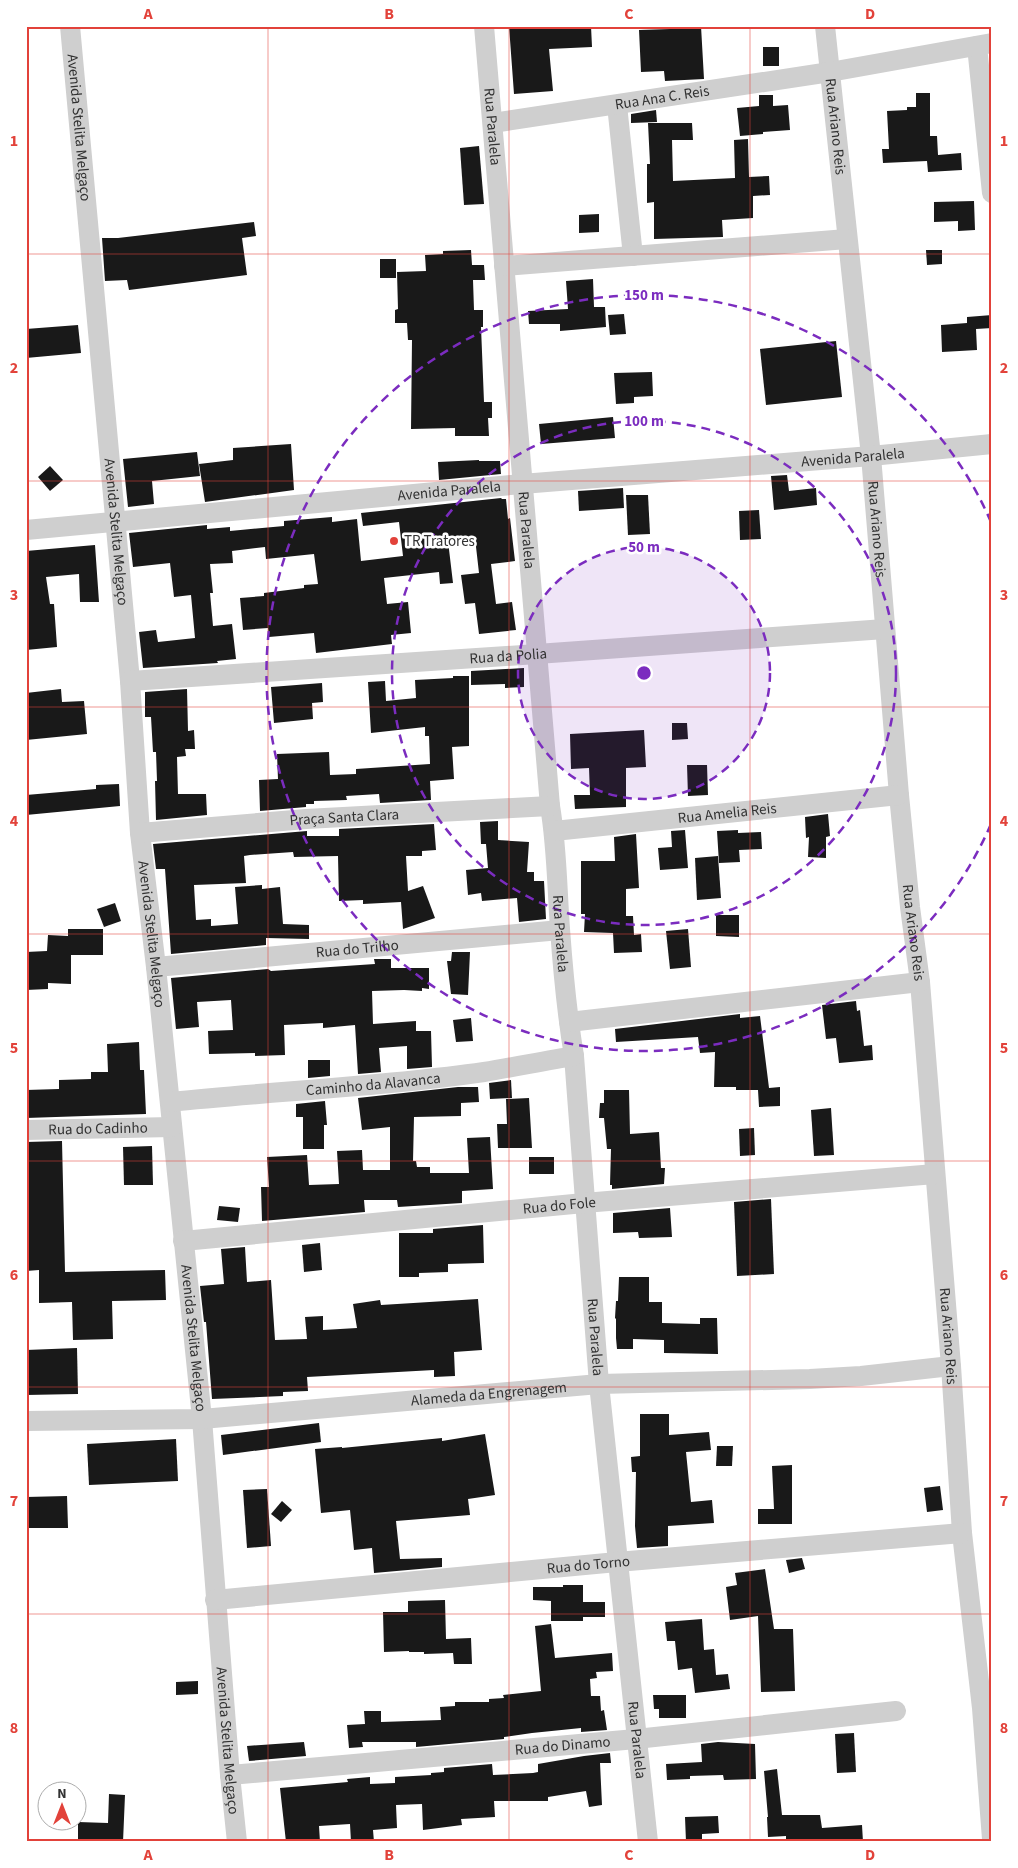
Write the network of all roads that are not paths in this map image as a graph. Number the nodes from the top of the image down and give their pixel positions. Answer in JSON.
{"nodes":[{"id":1,"x":70,"y":26,"type":"edge"},
{"id":2,"x":484,"y":26,"type":"edge"},
{"id":3,"x":826,"y":26,"type":"edge"},
{"id":4,"x":984,"y":44,"type":"edge"},
{"id":5,"x":830,"y":72,"type":"junction"},
{"id":6,"x":617,"y":105,"type":"junction"},
{"id":7,"x":494,"y":123,"type":"junction"},
{"id":8,"x":992,"y":193,"type":"edge"},
{"id":9,"x":847,"y":239,"type":"junction"},
{"id":10,"x":633,"y":256,"type":"junction"},
{"id":11,"x":504,"y":266,"type":"junction"},
{"id":12,"x":992,"y":444,"type":"edge"},
{"id":13,"x":871,"y":456,"type":"junction"},
{"id":14,"x":522,"y":484,"type":"junction"},
{"id":15,"x":116,"y":523,"type":"junction"},
{"id":16,"x":26,"y":530,"type":"edge"},
{"id":17,"x":885,"y":628,"type":"junction"},
{"id":18,"x":537,"y":654,"type":"junction"},
{"id":19,"x":130,"y":681,"type":"junction"},
{"id":20,"x":899,"y":795,"type":"junction"},
{"id":21,"x":550,"y":806,"type":"junction"},
{"id":22,"x":554,"y":831,"type":"junction"},
{"id":23,"x":140,"y":833,"type":"junction"},
{"id":24,"x":560,"y":930,"type":"junction"},
{"id":25,"x":156,"y":967,"type":"junction"},
{"id":26,"x":920,"y":982,"type":"junction"},
{"id":27,"x":569,"y":1022,"type":"junction"},
{"id":28,"x":574,"y":1056,"type":"junction"},
{"id":29,"x":170,"y":1102,"type":"junction"},
{"id":30,"x":172,"y":1127,"type":"junction"},
{"id":31,"x":26,"y":1130,"type":"edge"},
{"id":32,"x":935,"y":1174,"type":"junction"},
{"id":33,"x":584,"y":1204,"type":"junction"},
{"id":34,"x":183,"y":1242,"type":"junction"},
{"id":35,"x":951,"y":1366,"type":"junction"},
{"id":36,"x":599,"y":1384,"type":"junction"},
{"id":37,"x":202,"y":1419,"type":"junction"},
{"id":38,"x":26,"y":1421,"type":"edge"},
{"id":39,"x":962,"y":1533,"type":"junction"},
{"id":40,"x":617,"y":1562,"type":"junction"},
{"id":41,"x":215,"y":1600,"type":"junction"},
{"id":42,"x":896,"y":1711,"type":"dead end"},
{"id":43,"x":636,"y":1739,"type":"junction"},
{"id":44,"x":230,"y":1775,"type":"junction"},
{"id":45,"x":992,"y":1839,"type":"edge"},
{"id":46,"x":236,"y":1842,"type":"edge"},
{"id":47,"x":648,"y":1842,"type":"edge"}],
"edges":[{"from":1,"to":15,"type":"street","name":"Avenida Stelita Melgaço"},
{"from":2,"to":7,"type":"street","name":"Rua Paralela"},
{"from":3,"to":5,"type":"street","name":"Rua Ariano Reis"},
{"from":4,"to":5,"type":"street","name":"Rua Ana C. Reis"},
{"from":4,"to":8,"type":"street"},
{"from":5,"to":6,"type":"street","name":"Rua Ana C. Reis"},
{"from":5,"to":9,"type":"street","name":"Rua Ariano Reis"},
{"from":6,"to":7,"type":"street","name":"Rua Ana C. Reis"},
{"from":6,"to":10,"type":"street"},
{"from":7,"to":11,"type":"street","name":"Rua Paralela"},
{"from":9,"to":10,"type":"street"},
{"from":9,"to":13,"type":"street","name":"Rua Ariano Reis"},
{"from":10,"to":11,"type":"street"},
{"from":11,"to":14,"type":"street","name":"Rua Paralela"},
{"from":12,"to":13,"type":"street","name":"Avenida Paralela"},
{"from":13,"to":14,"type":"street","name":"Avenida Paralela"},
{"from":13,"to":17,"type":"street","name":"Rua Ariano Reis"},
{"from":14,"to":15,"type":"street","name":"Avenida Paralela"},
{"from":14,"to":18,"type":"street","name":"Rua Paralela"},
{"from":15,"to":16,"type":"street","name":"Avenida Paralela"},
{"from":15,"to":19,"type":"street","name":"Avenida Stelita Melgaço"},
{"from":17,"to":18,"type":"street","name":"Rua da Polia"},
{"from":17,"to":20,"type":"street","name":"Rua Ariano Reis"},
{"from":18,"to":19,"type":"street","name":"Rua da Polia"},
{"from":18,"to":21,"type":"street","name":"Rua Paralela"},
{"from":19,"to":23,"type":"street","name":"Avenida Stelita Melgaço"},
{"from":20,"to":22,"type":"street","name":"Rua Amelia Reis"},
{"from":20,"to":26,"type":"street","name":"Rua Ariano Reis"},
{"from":21,"to":22,"type":"street","name":"Rua Paralela"},
{"from":21,"to":23,"type":"street","name":"Praça Santa Clara"},
{"from":22,"to":24,"type":"street","name":"Rua Paralela"},
{"from":23,"to":25,"type":"street","name":"Avenida Stelita Melgaço"},
{"from":24,"to":25,"type":"street","name":"Rua do Trilho"},
{"from":24,"to":27,"type":"street","name":"Rua Paralela"},
{"from":25,"to":29,"type":"street","name":"Avenida Stelita Melgaço"},
{"from":26,"to":27,"type":"street"},
{"from":26,"to":32,"type":"street","name":"Rua Ariano Reis"},
{"from":27,"to":28,"type":"street","name":"Rua Paralela"},
{"from":28,"to":29,"type":"street","name":"Caminho da Alavanca"},
{"from":28,"to":33,"type":"street","name":"Rua Paralela"},
{"from":29,"to":30,"type":"street","name":"Avenida Stelita Melgaço"},
{"from":30,"to":31,"type":"street","name":"Rua do Cadinho"},
{"from":30,"to":34,"type":"street","name":"Avenida Stelita Melgaço"},
{"from":32,"to":33,"type":"street","name":"Rua do Fole"},
{"from":32,"to":35,"type":"street","name":"Rua Ariano Reis"},
{"from":33,"to":34,"type":"street","name":"Rua do Fole"},
{"from":33,"to":36,"type":"street","name":"Rua Paralela"},
{"from":34,"to":37,"type":"street","name":"Avenida Stelita Melgaço"},
{"from":35,"to":36,"type":"street","name":"Alameda da Engrenagem"},
{"from":35,"to":39,"type":"street","name":"Rua Ariano Reis"},
{"from":36,"to":37,"type":"street","name":"Alameda da Engrenagem"},
{"from":36,"to":40,"type":"street","name":"Rua Paralela"},
{"from":37,"to":38,"type":"street","name":"Alameda da Engrenagem"},
{"from":37,"to":41,"type":"street","name":"Avenida Stelita Melgaço"},
{"from":39,"to":40,"type":"street","name":"Rua do Torno"},
{"from":39,"to":45,"type":"street","name":"Rua Ariano Reis"},
{"from":40,"to":41,"type":"street","name":"Rua do Torno"},
{"from":40,"to":43,"type":"street","name":"Rua Paralela"},
{"from":41,"to":44,"type":"street","name":"Avenida Stelita Melgaço"},
{"from":42,"to":43,"type":"street","name":"Rua do Dinamo"},
{"from":43,"to":44,"type":"street","name":"Rua do Dinamo"},
{"from":43,"to":47,"type":"street","name":"Rua Paralela"},
{"from":44,"to":46,"type":"street","name":"Avenida Stelita Melgaço"}]}
